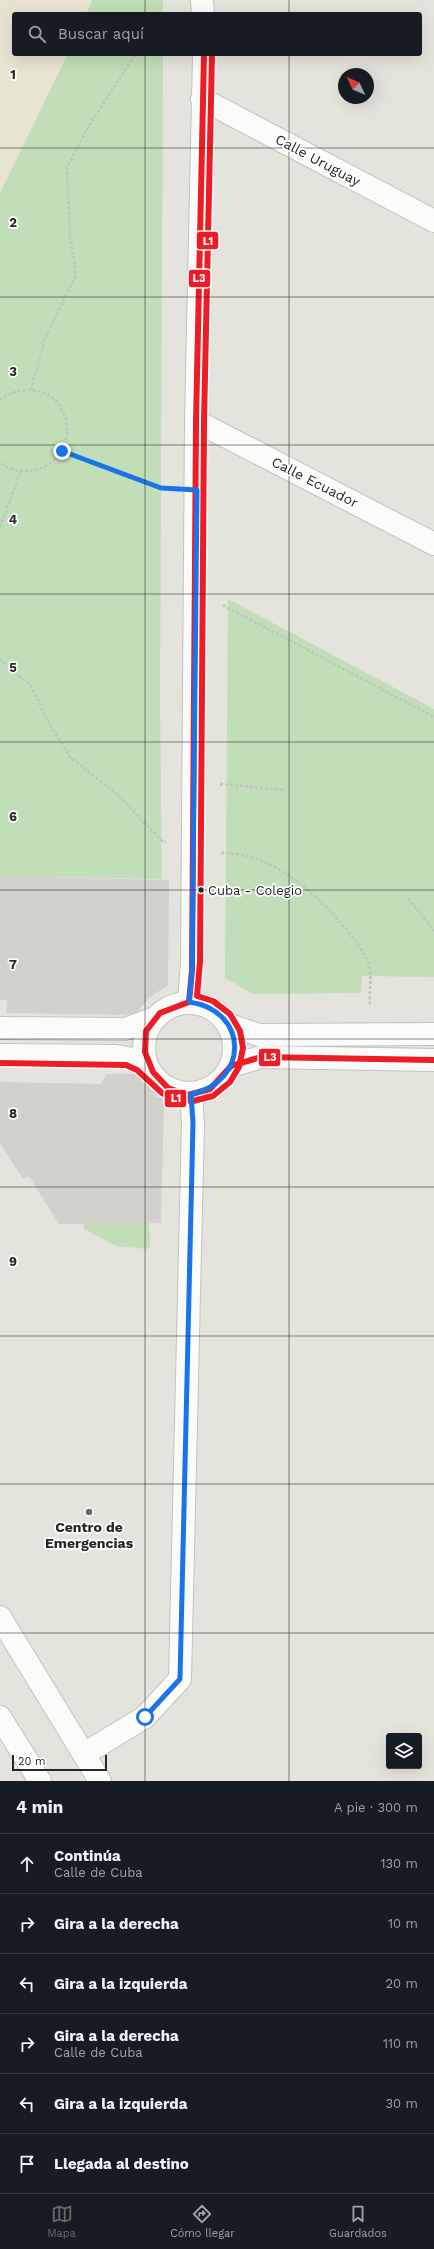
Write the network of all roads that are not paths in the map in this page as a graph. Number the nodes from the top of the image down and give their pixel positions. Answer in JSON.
{"nodes":[{"id":1,"x":202,"y":0,"type":"edge"},
{"id":2,"x":203,"y":12,"type":"edge"},
{"id":3,"x":204,"y":56,"type":"edge"},
{"id":4,"x":202,"y":99,"type":"junction"},
{"id":5,"x":434,"y":221,"type":"edge"},
{"id":6,"x":196,"y":421,"type":"junction"},
{"id":7,"x":434,"y":544,"type":"edge"},
{"id":8,"x":189,"y":1002,"type":"junction"},
{"id":9,"x":155,"y":1018,"type":"junction"},
{"id":10,"x":229,"y":1025,"type":"junction"},
{"id":11,"x":0,"y":1028,"type":"edge"},
{"id":12,"x":434,"y":1034,"type":"edge"},
{"id":13,"x":0,"y":1055,"type":"edge"},
{"id":14,"x":434,"y":1060,"type":"edge"},
{"id":15,"x":231,"y":1066,"type":"junction"},
{"id":16,"x":151,"y":1072,"type":"junction"},
{"id":17,"x":191,"y":1094,"type":"junction"},
{"id":18,"x":0,"y":1617,"type":"edge"},
{"id":19,"x":0,"y":1717,"type":"edge"},
{"id":20,"x":84,"y":1754,"type":"junction"},
{"id":21,"x":40,"y":1781,"type":"edge"},
{"id":22,"x":100,"y":1781,"type":"edge"}],
"edges":[{"from":1,"to":2,"type":"street"},
{"from":3,"to":4,"type":"street"},
{"from":4,"to":5,"type":"street","name":"Calle Uruguay"},
{"from":4,"to":6,"type":"street"},
{"from":6,"to":7,"type":"street","name":"Calle Ecuador"},
{"from":6,"to":8,"type":"street"},
{"from":8,"to":9,"type":"street"},
{"from":8,"to":10,"type":"street"},
{"from":9,"to":11,"type":"street"},
{"from":9,"to":16,"type":"street"},
{"from":10,"to":12,"type":"street"},
{"from":10,"to":15,"type":"street"},
{"from":13,"to":16,"type":"street"},
{"from":14,"to":15,"type":"street"},
{"from":15,"to":17,"type":"street"},
{"from":16,"to":17,"type":"street"},
{"from":17,"to":20,"type":"street"},
{"from":18,"to":20,"type":"street"},
{"from":19,"to":21,"type":"street"},
{"from":20,"to":22,"type":"street"}]}
